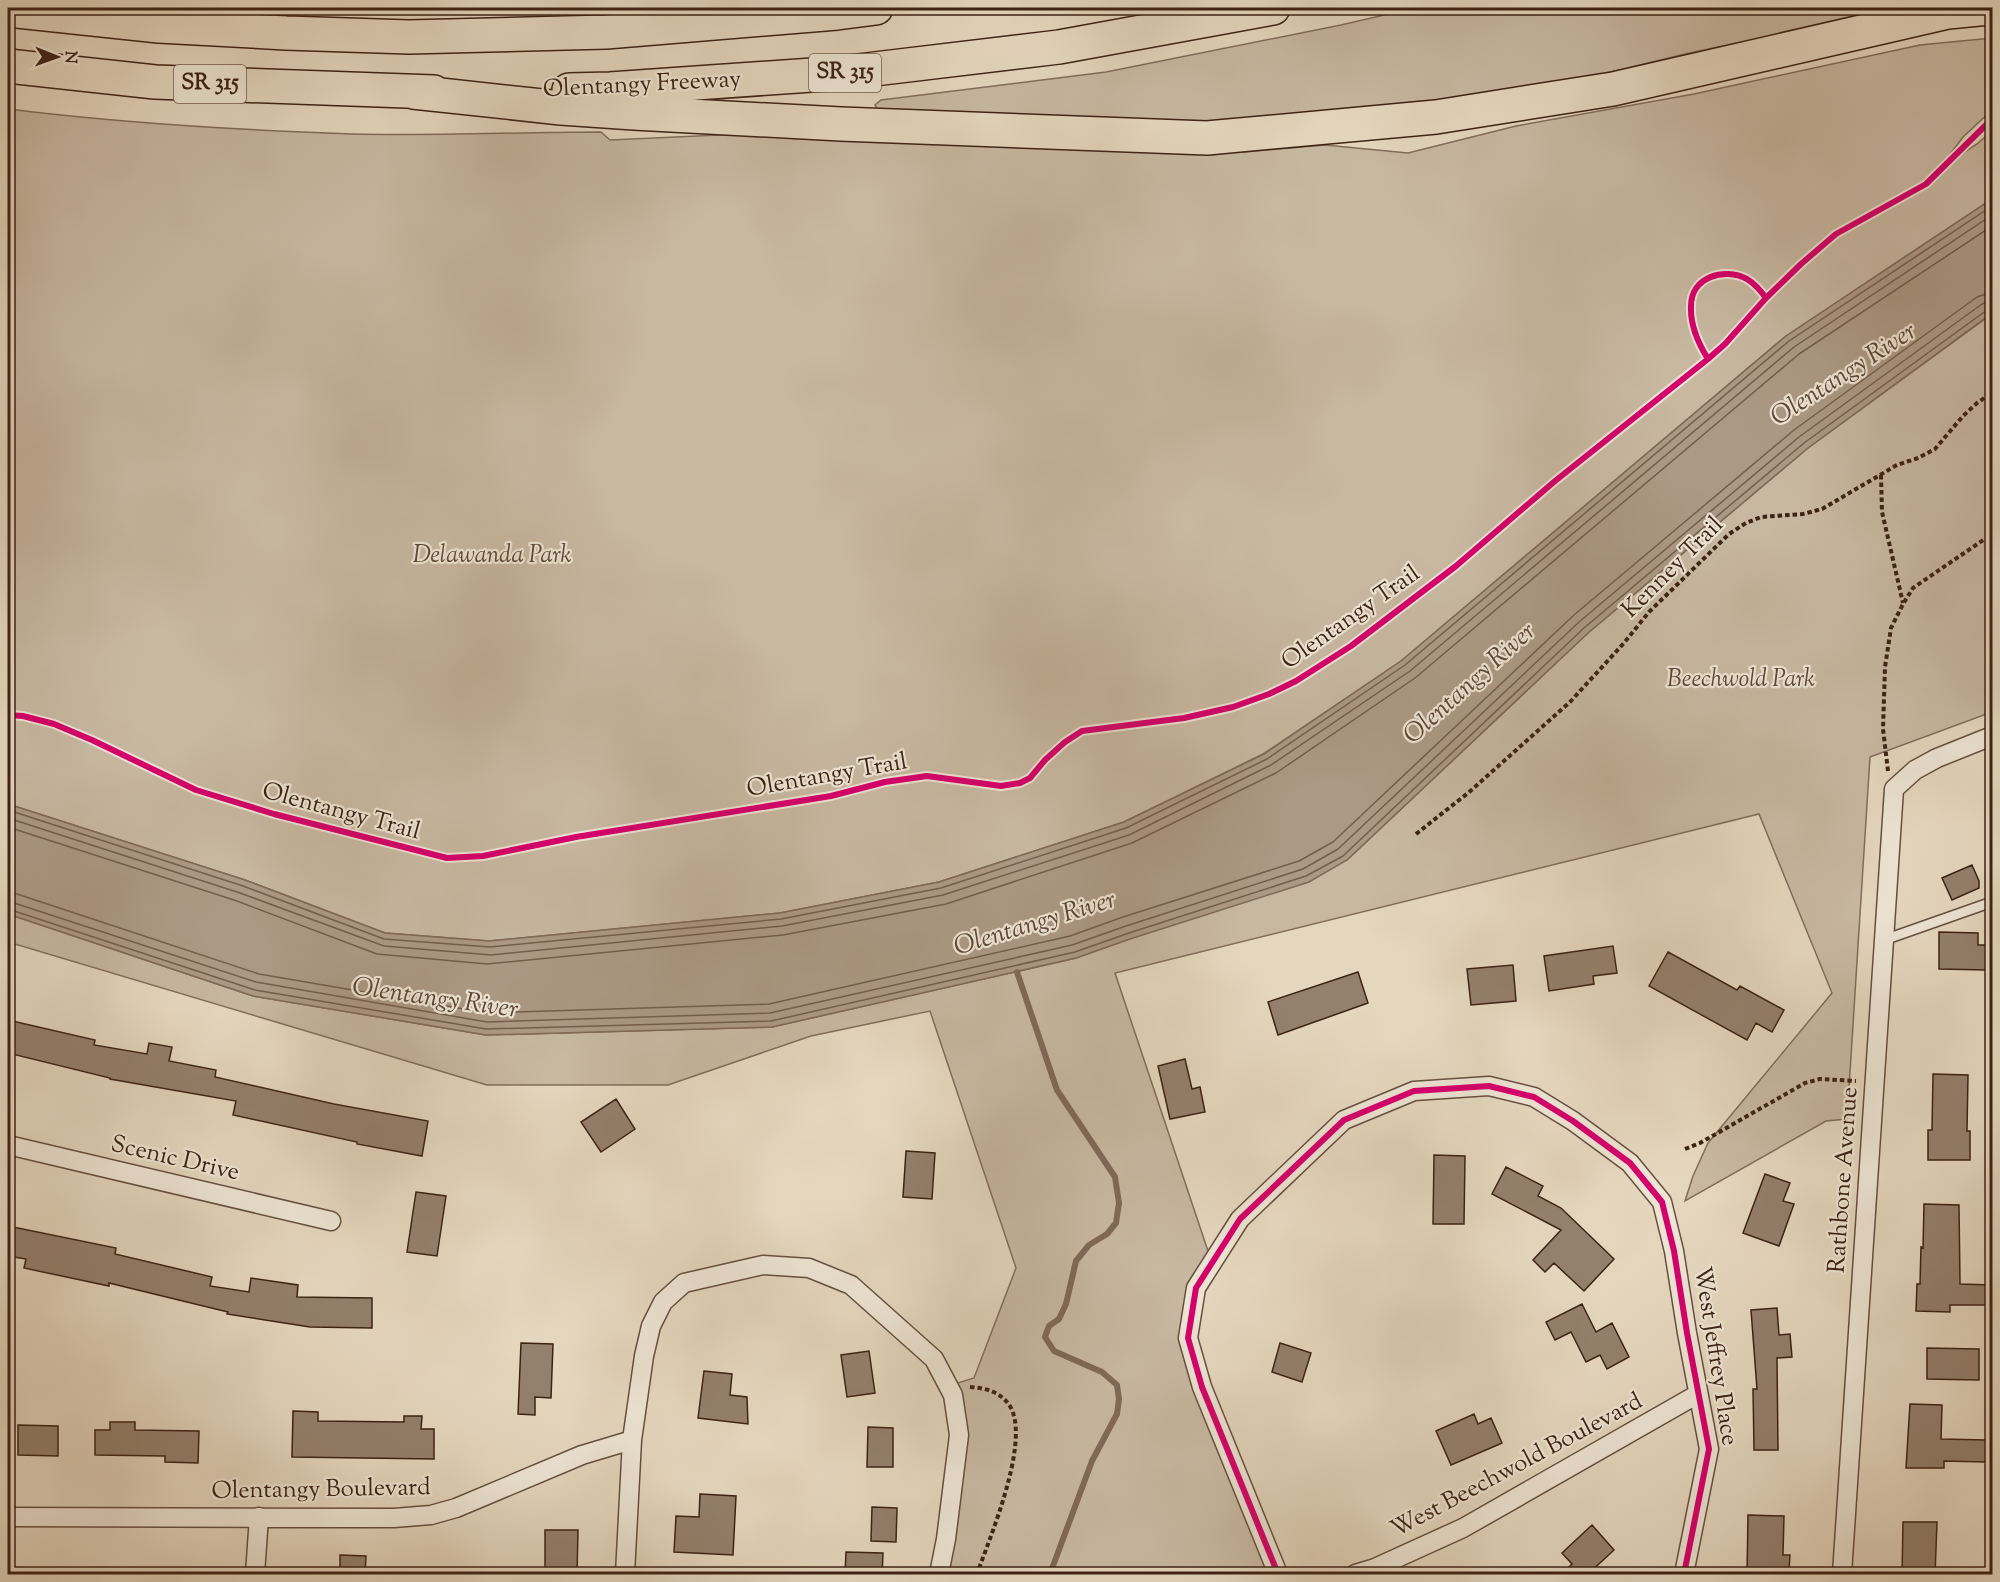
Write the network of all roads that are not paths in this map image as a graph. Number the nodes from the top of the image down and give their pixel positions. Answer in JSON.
{"nodes":[{"id":1,"x":876,"y":8,"type":"edge"},
{"id":2,"x":1273,"y":8,"type":"edge"},
{"id":3,"x":1989,"y":8,"type":"edge"},
{"id":4,"x":8,"y":10,"type":"edge"},
{"id":5,"x":847,"y":10,"type":"edge"},
{"id":6,"x":8,"y":66,"type":"edge"},
{"id":7,"x":413,"y":92,"type":"junction"},
{"id":8,"x":1992,"y":736,"type":"edge"},
{"id":9,"x":1992,"y":902,"type":"edge"},
{"id":10,"x":1884,"y":940,"type":"junction"},
{"id":11,"x":8,"y":1145,"type":"edge"},
{"id":12,"x":331,"y":1221,"type":"dead end"},
{"id":13,"x":1698,"y":1394,"type":"junction"},
{"id":14,"x":632,"y":1440,"type":"junction"},
{"id":15,"x":8,"y":1517,"type":"edge"},
{"id":16,"x":259,"y":1517,"type":"junction"},
{"id":17,"x":255,"y":1575,"type":"edge"},
{"id":18,"x":625,"y":1575,"type":"edge"},
{"id":19,"x":939,"y":1575,"type":"edge"},
{"id":20,"x":1278,"y":1575,"type":"edge"},
{"id":21,"x":1355,"y":1575,"type":"edge"},
{"id":22,"x":1684,"y":1575,"type":"edge"},
{"id":23,"x":1842,"y":1575,"type":"edge"}],
"edges":[{"from":1,"to":5,"type":"highway","number":"SR 315"},
{"from":2,"to":7,"type":"highway","name":"Olentangy Freeway","number":"SR 315"},
{"from":3,"to":7,"type":"highway"},
{"from":4,"to":5,"type":"highway","number":"SR 315"},
{"from":6,"to":7,"type":"highway","name":"Olentangy Freeway","number":"SR 315"},
{"from":8,"to":10,"type":"street","name":"Rathbone Avenue"},
{"from":9,"to":10,"type":"lane"},
{"from":10,"to":23,"type":"street","name":"Rathbone Avenue"},
{"from":11,"to":12,"type":"street","name":"Scenic Drive"},
{"from":13,"to":20,"type":"street","name":"West Jeffrey Place"},
{"from":13,"to":21,"type":"street","name":"West Beechwold Boulevard"},
{"from":13,"to":22,"type":"street","name":"West Jeffrey Place"},
{"from":14,"to":16,"type":"street","name":"Olentangy Boulevard"},
{"from":14,"to":18,"type":"street"},
{"from":14,"to":19,"type":"street"},
{"from":15,"to":16,"type":"street","name":"Olentangy Boulevard"},
{"from":16,"to":17,"type":"street"}]}
